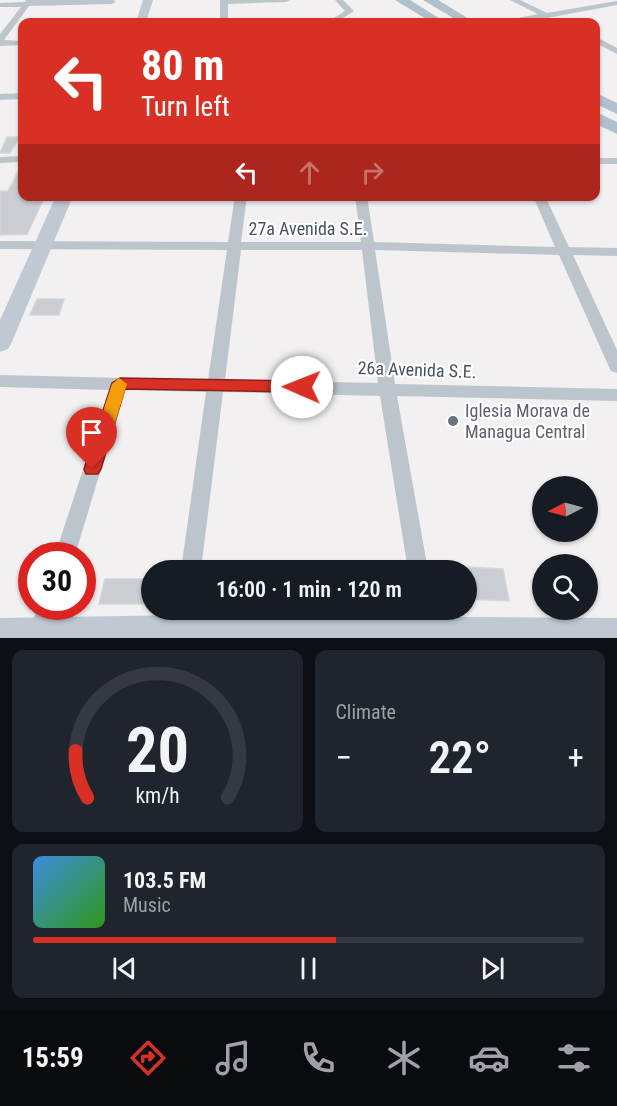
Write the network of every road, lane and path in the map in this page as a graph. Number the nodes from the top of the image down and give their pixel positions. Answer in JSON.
{"nodes":[{"id":1,"x":148,"y":0,"type":"edge"},
{"id":2,"x":286,"y":0,"type":"edge"},
{"id":3,"x":339,"y":0,"type":"edge"},
{"id":4,"x":401,"y":0,"type":"edge"},
{"id":5,"x":429,"y":0,"type":"edge"},
{"id":6,"x":514,"y":0,"type":"edge"},
{"id":7,"x":224,"y":1,"type":"edge"},
{"id":8,"x":29,"y":2,"type":"edge"},
{"id":9,"x":112,"y":2,"type":"dead end"},
{"id":10,"x":617,"y":3,"type":"edge"},
{"id":11,"x":0,"y":5,"type":"edge"},
{"id":12,"x":546,"y":15,"type":"junction"},
{"id":13,"x":19,"y":18,"type":"edge"},
{"id":14,"x":142,"y":18,"type":"edge"},
{"id":15,"x":224,"y":18,"type":"edge"},
{"id":16,"x":341,"y":18,"type":"edge"},
{"id":17,"x":432,"y":18,"type":"edge"},
{"id":18,"x":461,"y":18,"type":"edge"},
{"id":19,"x":530,"y":18,"type":"edge"},
{"id":20,"x":552,"y":18,"type":"edge"},
{"id":21,"x":18,"y":20,"type":"edge"},
{"id":22,"x":600,"y":42,"type":"edge"},
{"id":23,"x":4,"y":44,"type":"edge"},
{"id":24,"x":617,"y":51,"type":"edge"},
{"id":25,"x":18,"y":96,"type":"edge"},
{"id":26,"x":0,"y":97,"type":"edge"},
{"id":27,"x":600,"y":100,"type":"edge"},
{"id":28,"x":617,"y":110,"type":"edge"},
{"id":29,"x":600,"y":119,"type":"edge"},
{"id":30,"x":617,"y":129,"type":"edge"},
{"id":31,"x":18,"y":159,"type":"edge"},
{"id":32,"x":0,"y":160,"type":"edge"},
{"id":33,"x":600,"y":161,"type":"edge"},
{"id":34,"x":617,"y":161,"type":"edge"},
{"id":35,"x":63,"y":201,"type":"edge"},
{"id":36,"x":240,"y":201,"type":"edge"},
{"id":37,"x":362,"y":201,"type":"edge"},
{"id":38,"x":541,"y":201,"type":"edge"},
{"id":39,"x":43,"y":244,"type":"junction"},
{"id":40,"x":0,"y":245,"type":"edge"},
{"id":41,"x":368,"y":246,"type":"junction"},
{"id":42,"x":235,"y":248,"type":"junction"},
{"id":43,"x":563,"y":252,"type":"junction"},
{"id":44,"x":617,"y":252,"type":"edge"},
{"id":45,"x":0,"y":344,"type":"edge"},
{"id":46,"x":617,"y":367,"type":"edge"},
{"id":47,"x":0,"y":381,"type":"edge"},
{"id":48,"x":120,"y":383,"type":"junction"},
{"id":49,"x":216,"y":385,"type":"junction"},
{"id":50,"x":387,"y":389,"type":"junction"},
{"id":51,"x":617,"y":395,"type":"edge"},
{"id":52,"x":69,"y":542,"type":"edge"},
{"id":53,"x":192,"y":560,"type":"edge"},
{"id":54,"x":416,"y":560,"type":"edge"},
{"id":55,"x":45,"y":620,"type":"edge"},
{"id":56,"x":182,"y":626,"type":"edge"},
{"id":57,"x":425,"y":626,"type":"edge"},
{"id":58,"x":0,"y":634,"type":"edge"},
{"id":59,"x":617,"y":634,"type":"edge"}],
"edges":[{"from":1,"to":14,"type":"street"},
{"from":2,"to":7,"type":"street"},
{"from":3,"to":16,"type":"street"},
{"from":4,"to":17,"type":"main road"},
{"from":5,"to":18,"type":"main road"},
{"from":6,"to":12,"type":"street"},
{"from":7,"to":15,"type":"street"},
{"from":8,"to":9,"type":"street"},
{"from":8,"to":11,"type":"street"},
{"from":8,"to":13,"type":"street"},
{"from":10,"to":12,"type":"street"},
{"from":12,"to":19,"type":"street"},
{"from":12,"to":20,"type":"street"},
{"from":21,"to":23,"type":"street"},
{"from":22,"to":24,"type":"street"},
{"from":25,"to":26,"type":"street"},
{"from":27,"to":28,"type":"main road"},
{"from":29,"to":30,"type":"main road"},
{"from":31,"to":32,"type":"street"},
{"from":33,"to":34,"type":"street"},
{"from":35,"to":39,"type":"street"},
{"from":36,"to":42,"type":"street"},
{"from":37,"to":41,"type":"street"},
{"from":38,"to":43,"type":"street"},
{"from":39,"to":40,"type":"street","name":"27a Avenida S.E."},
{"from":39,"to":42,"type":"street","name":"27a Avenida S.E."},
{"from":39,"to":45,"type":"street"},
{"from":41,"to":42,"type":"street","name":"27a Avenida S.E."},
{"from":41,"to":43,"type":"street","name":"27a Avenida S.E."},
{"from":41,"to":50,"type":"street"},
{"from":42,"to":49,"type":"street"},
{"from":43,"to":44,"type":"street","name":"27a Avenida S.E."},
{"from":43,"to":46,"type":"street"},
{"from":47,"to":48,"type":"street","name":"26a Avenida S.E."},
{"from":48,"to":49,"type":"street","name":"26a Avenida S.E."},
{"from":48,"to":52,"type":"street"},
{"from":49,"to":50,"type":"street","name":"26a Avenida S.E."},
{"from":49,"to":53,"type":"street"},
{"from":50,"to":51,"type":"street","name":"26a Avenida S.E."},
{"from":50,"to":54,"type":"street"},
{"from":55,"to":56,"type":"street"},
{"from":55,"to":58,"type":"street"},
{"from":56,"to":57,"type":"street"},
{"from":57,"to":59,"type":"street"}]}
